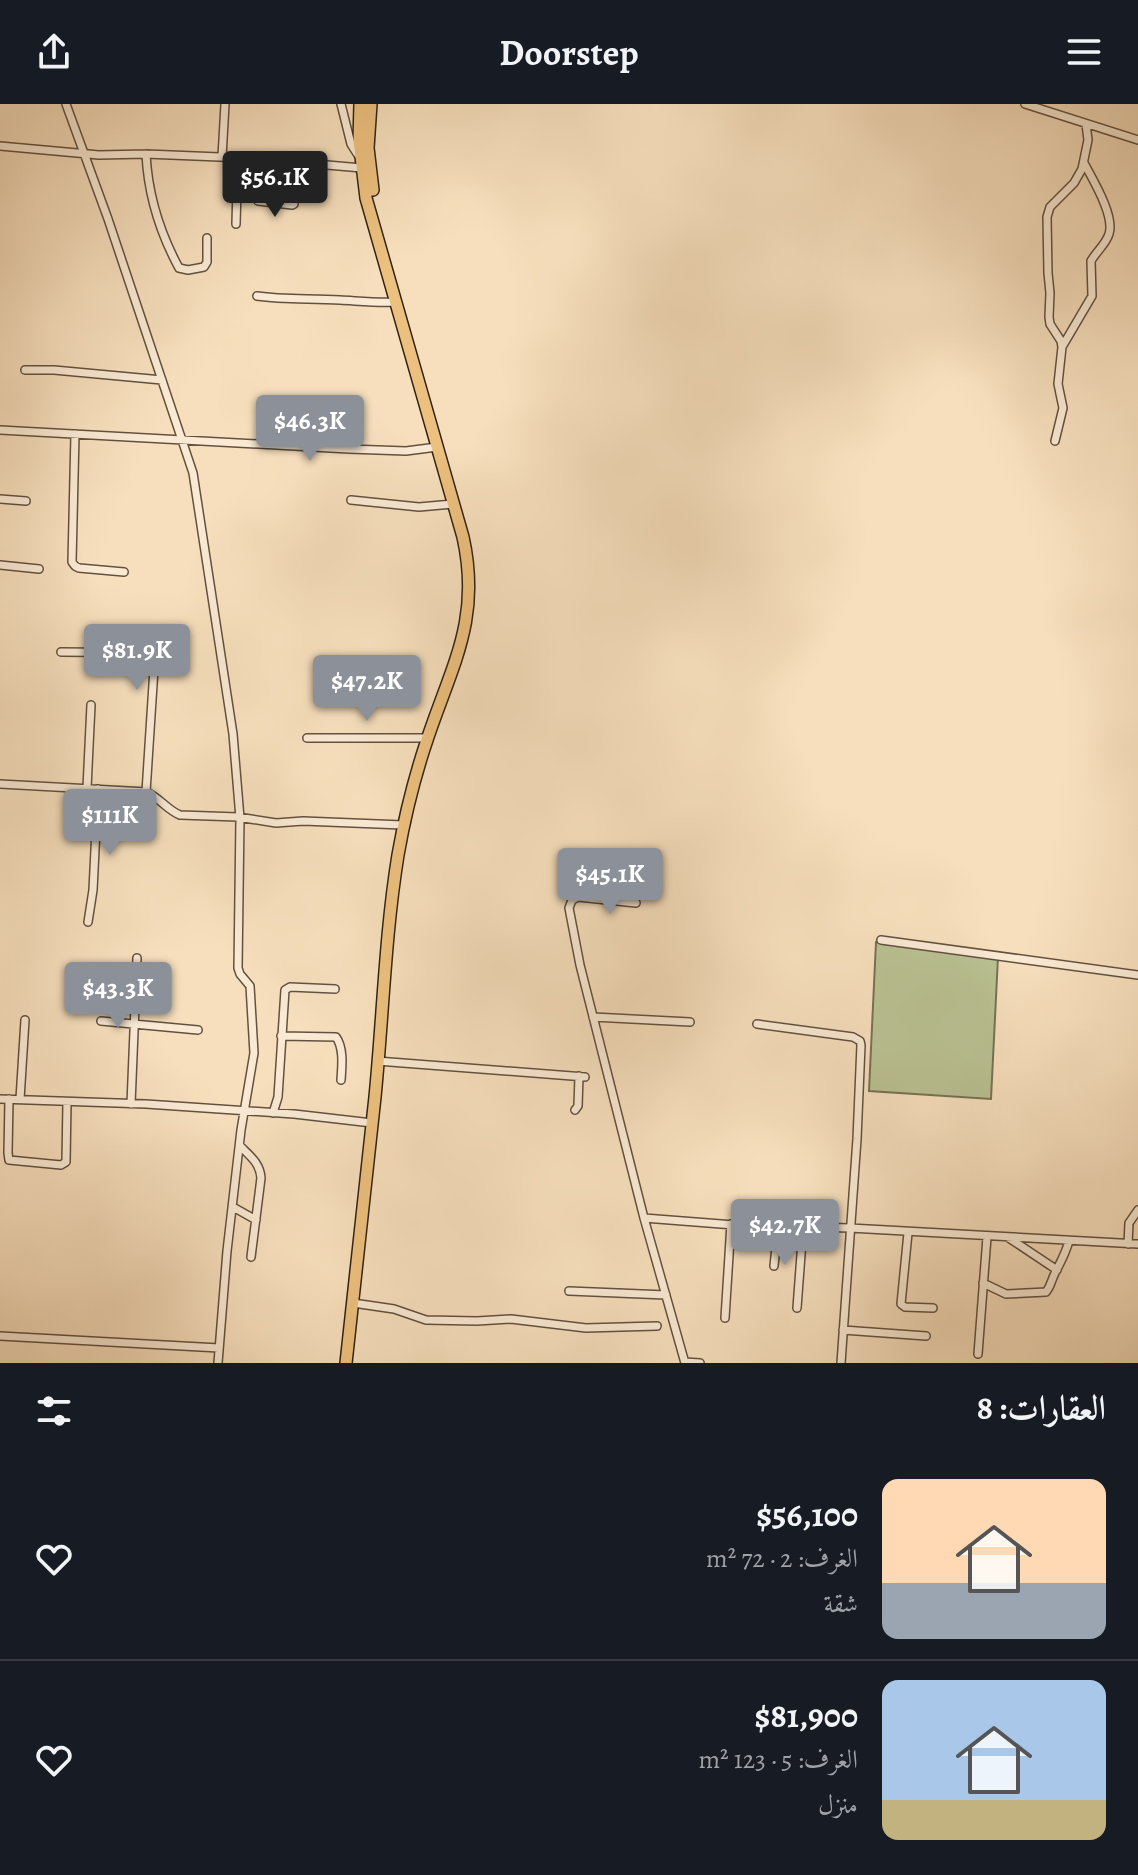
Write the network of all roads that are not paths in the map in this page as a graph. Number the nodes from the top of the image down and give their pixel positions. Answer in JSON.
{"nodes":[{"id":1,"x":66,"y":104,"type":"edge"},
{"id":2,"x":225,"y":104,"type":"edge"},
{"id":3,"x":341,"y":104,"type":"edge"},
{"id":4,"x":360,"y":104,"type":"edge"},
{"id":5,"x":371,"y":104,"type":"edge"},
{"id":6,"x":1025,"y":104,"type":"edge"},
{"id":7,"x":1052,"y":108,"type":"edge"},
{"id":8,"x":1086,"y":124,"type":"junction"},
{"id":9,"x":1138,"y":140,"type":"edge"},
{"id":10,"x":0,"y":146,"type":"edge"},
{"id":11,"x":85,"y":154,"type":"junction"},
{"id":12,"x":146,"y":154,"type":"junction"},
{"id":13,"x":222,"y":157,"type":"junction"},
{"id":14,"x":261,"y":159,"type":"junction"},
{"id":15,"x":1084,"y":163,"type":"junction"},
{"id":16,"x":361,"y":164,"type":"junction"},
{"id":17,"x":260,"y":183,"type":"junction"},
{"id":18,"x":295,"y":185,"type":"dead end"},
{"id":19,"x":374,"y":223,"type":"junction"},
{"id":20,"x":236,"y":224,"type":"dead end"},
{"id":21,"x":207,"y":238,"type":"dead end"},
{"id":22,"x":257,"y":296,"type":"dead end"},
{"id":23,"x":396,"y":302,"type":"junction"},
{"id":24,"x":1062,"y":347,"type":"junction"},
{"id":25,"x":25,"y":370,"type":"dead end"},
{"id":26,"x":162,"y":380,"type":"junction"},
{"id":27,"x":0,"y":430,"type":"edge"},
{"id":28,"x":75,"y":434,"type":"junction"},
{"id":29,"x":182,"y":439,"type":"junction"},
{"id":30,"x":1055,"y":441,"type":"dead end"},
{"id":31,"x":437,"y":447,"type":"junction"},
{"id":32,"x":0,"y":499,"type":"edge"},
{"id":33,"x":351,"y":500,"type":"dead end"},
{"id":34,"x":26,"y":501,"type":"dead end"},
{"id":35,"x":453,"y":504,"type":"junction"},
{"id":36,"x":0,"y":565,"type":"edge"},
{"id":37,"x":39,"y":569,"type":"dead end"},
{"id":38,"x":124,"y":572,"type":"dead end"},
{"id":39,"x":61,"y":652,"type":"dead end"},
{"id":40,"x":91,"y":705,"type":"dead end"},
{"id":41,"x":307,"y":738,"type":"dead end"},
{"id":42,"x":428,"y":738,"type":"junction"},
{"id":43,"x":0,"y":784,"type":"edge"},
{"id":44,"x":87,"y":788,"type":"junction"},
{"id":45,"x":98,"y":789,"type":"junction"},
{"id":46,"x":146,"y":792,"type":"junction"},
{"id":47,"x":240,"y":818,"type":"junction"},
{"id":48,"x":403,"y":825,"type":"junction"},
{"id":49,"x":636,"y":903,"type":"dead end"},
{"id":50,"x":88,"y":922,"type":"dead end"},
{"id":51,"x":881,"y":940,"type":"dead end"},
{"id":52,"x":137,"y":958,"type":"dead end"},
{"id":53,"x":1138,"y":967,"type":"edge"},
{"id":54,"x":1138,"y":975,"type":"edge"},
{"id":55,"x":335,"y":989,"type":"dead end"},
{"id":56,"x":593,"y":1017,"type":"junction"},
{"id":57,"x":25,"y":1020,"type":"dead end"},
{"id":58,"x":101,"y":1021,"type":"dead end"},
{"id":59,"x":690,"y":1022,"type":"dead end"},
{"id":60,"x":134,"y":1023,"type":"junction"},
{"id":61,"x":757,"y":1024,"type":"dead end"},
{"id":62,"x":198,"y":1030,"type":"dead end"},
{"id":63,"x":281,"y":1036,"type":"junction"},
{"id":64,"x":377,"y":1061,"type":"junction"},
{"id":65,"x":341,"y":1080,"type":"dead end"},
{"id":66,"x":0,"y":1099,"type":"edge"},
{"id":67,"x":9,"y":1099,"type":"junction"},
{"id":68,"x":20,"y":1099,"type":"junction"},
{"id":69,"x":67,"y":1102,"type":"junction"},
{"id":70,"x":131,"y":1104,"type":"junction"},
{"id":71,"x":575,"y":1110,"type":"dead end"},
{"id":72,"x":244,"y":1111,"type":"junction"},
{"id":73,"x":273,"y":1113,"type":"junction"},
{"id":74,"x":372,"y":1123,"type":"junction"},
{"id":75,"x":240,"y":1146,"type":"junction"},
{"id":76,"x":233,"y":1207,"type":"junction"},
{"id":77,"x":1138,"y":1210,"type":"edge"},
{"id":78,"x":644,"y":1218,"type":"junction"},
{"id":79,"x":256,"y":1220,"type":"junction"},
{"id":80,"x":731,"y":1224,"type":"junction"},
{"id":81,"x":778,"y":1227,"type":"junction"},
{"id":82,"x":803,"y":1228,"type":"junction"},
{"id":83,"x":850,"y":1228,"type":"junction"},
{"id":84,"x":908,"y":1233,"type":"junction"},
{"id":85,"x":987,"y":1237,"type":"junction"},
{"id":86,"x":1007,"y":1238,"type":"junction"},
{"id":87,"x":1069,"y":1241,"type":"junction"},
{"id":88,"x":1128,"y":1244,"type":"junction"},
{"id":89,"x":1138,"y":1244,"type":"edge"},
{"id":90,"x":251,"y":1257,"type":"dead end"},
{"id":91,"x":774,"y":1266,"type":"dead end"},
{"id":92,"x":1057,"y":1270,"type":"junction"},
{"id":93,"x":983,"y":1283,"type":"junction"},
{"id":94,"x":569,"y":1291,"type":"dead end"},
{"id":95,"x":666,"y":1295,"type":"junction"},
{"id":96,"x":353,"y":1303,"type":"junction"},
{"id":97,"x":797,"y":1308,"type":"dead end"},
{"id":98,"x":933,"y":1308,"type":"dead end"},
{"id":99,"x":725,"y":1318,"type":"dead end"},
{"id":100,"x":657,"y":1326,"type":"dead end"},
{"id":101,"x":843,"y":1330,"type":"junction"},
{"id":102,"x":0,"y":1336,"type":"edge"},
{"id":103,"x":926,"y":1336,"type":"dead end"},
{"id":104,"x":219,"y":1348,"type":"junction"},
{"id":105,"x":978,"y":1354,"type":"dead end"},
{"id":106,"x":685,"y":1362,"type":"edge"},
{"id":107,"x":218,"y":1363,"type":"edge"},
{"id":108,"x":346,"y":1363,"type":"edge"},
{"id":109,"x":700,"y":1363,"type":"edge"},
{"id":110,"x":841,"y":1363,"type":"edge"}],
"edges":[{"from":1,"to":11,"type":"street"},
{"from":2,"to":13,"type":"street"},
{"from":3,"to":16,"type":"street"},
{"from":4,"to":16,"type":"main road"},
{"from":5,"to":19,"type":"main road"},
{"from":6,"to":7,"type":"street"},
{"from":7,"to":8,"type":"street"},
{"from":8,"to":9,"type":"street"},
{"from":8,"to":15,"type":"street"},
{"from":10,"to":11,"type":"street"},
{"from":11,"to":12,"type":"street"},
{"from":11,"to":26,"type":"street"},
{"from":12,"to":13,"type":"street"},
{"from":12,"to":21,"type":"street"},
{"from":13,"to":14,"type":"street"},
{"from":14,"to":16,"type":"street"},
{"from":14,"to":17,"type":"street"},
{"from":15,"to":24,"type":"street"},
{"from":15,"to":24,"type":"street"},
{"from":16,"to":19,"type":"main road"},
{"from":17,"to":18,"type":"street"},
{"from":17,"to":20,"type":"street"},
{"from":19,"to":23,"type":"main road"},
{"from":22,"to":23,"type":"street"},
{"from":23,"to":31,"type":"main road"},
{"from":24,"to":30,"type":"street"},
{"from":25,"to":26,"type":"street"},
{"from":26,"to":29,"type":"street"},
{"from":27,"to":28,"type":"street"},
{"from":28,"to":29,"type":"street"},
{"from":28,"to":38,"type":"street"},
{"from":29,"to":31,"type":"street"},
{"from":29,"to":47,"type":"street"},
{"from":31,"to":35,"type":"main road"},
{"from":32,"to":34,"type":"street"},
{"from":33,"to":35,"type":"street"},
{"from":35,"to":42,"type":"main road"},
{"from":36,"to":37,"type":"street"},
{"from":39,"to":46,"type":"street"},
{"from":40,"to":44,"type":"street"},
{"from":41,"to":42,"type":"street"},
{"from":42,"to":48,"type":"main road"},
{"from":43,"to":44,"type":"street"},
{"from":44,"to":45,"type":"street"},
{"from":45,"to":46,"type":"street"},
{"from":45,"to":50,"type":"street"},
{"from":46,"to":47,"type":"street"},
{"from":47,"to":48,"type":"street"},
{"from":47,"to":72,"type":"street"},
{"from":48,"to":64,"type":"main road"},
{"from":49,"to":56,"type":"street"},
{"from":51,"to":54,"type":"street"},
{"from":52,"to":60,"type":"street"},
{"from":53,"to":54,"type":"street"},
{"from":55,"to":63,"type":"street"},
{"from":56,"to":59,"type":"street"},
{"from":56,"to":78,"type":"street"},
{"from":57,"to":68,"type":"street"},
{"from":58,"to":60,"type":"street"},
{"from":60,"to":62,"type":"street"},
{"from":60,"to":70,"type":"street"},
{"from":61,"to":83,"type":"street"},
{"from":63,"to":65,"type":"street"},
{"from":63,"to":73,"type":"street"},
{"from":64,"to":71,"type":"street"},
{"from":64,"to":74,"type":"main road"},
{"from":66,"to":67,"type":"street"},
{"from":67,"to":68,"type":"street"},
{"from":67,"to":69,"type":"street"},
{"from":68,"to":69,"type":"street"},
{"from":69,"to":70,"type":"street"},
{"from":70,"to":72,"type":"street"},
{"from":72,"to":73,"type":"street"},
{"from":72,"to":75,"type":"street"},
{"from":73,"to":74,"type":"street"},
{"from":74,"to":96,"type":"main road"},
{"from":75,"to":76,"type":"street"},
{"from":75,"to":79,"type":"street"},
{"from":76,"to":79,"type":"street"},
{"from":76,"to":104,"type":"street"},
{"from":77,"to":88,"type":"street"},
{"from":78,"to":80,"type":"street"},
{"from":78,"to":95,"type":"street"},
{"from":79,"to":90,"type":"street"},
{"from":80,"to":81,"type":"street"},
{"from":80,"to":99,"type":"street"},
{"from":81,"to":82,"type":"street"},
{"from":81,"to":91,"type":"street"},
{"from":82,"to":83,"type":"street"},
{"from":82,"to":97,"type":"street"},
{"from":83,"to":84,"type":"street"},
{"from":83,"to":101,"type":"street"},
{"from":84,"to":85,"type":"street"},
{"from":84,"to":98,"type":"street"},
{"from":85,"to":86,"type":"street"},
{"from":85,"to":93,"type":"street"},
{"from":86,"to":87,"type":"street"},
{"from":86,"to":92,"type":"street"},
{"from":87,"to":88,"type":"street"},
{"from":87,"to":92,"type":"street"},
{"from":88,"to":89,"type":"street"},
{"from":92,"to":93,"type":"street"},
{"from":93,"to":105,"type":"street"},
{"from":94,"to":95,"type":"street"},
{"from":95,"to":106,"type":"street"},
{"from":96,"to":100,"type":"street"},
{"from":96,"to":108,"type":"main road"},
{"from":101,"to":103,"type":"street"},
{"from":101,"to":110,"type":"street"},
{"from":102,"to":104,"type":"street"},
{"from":104,"to":107,"type":"street"},
{"from":106,"to":109,"type":"street"}]}
